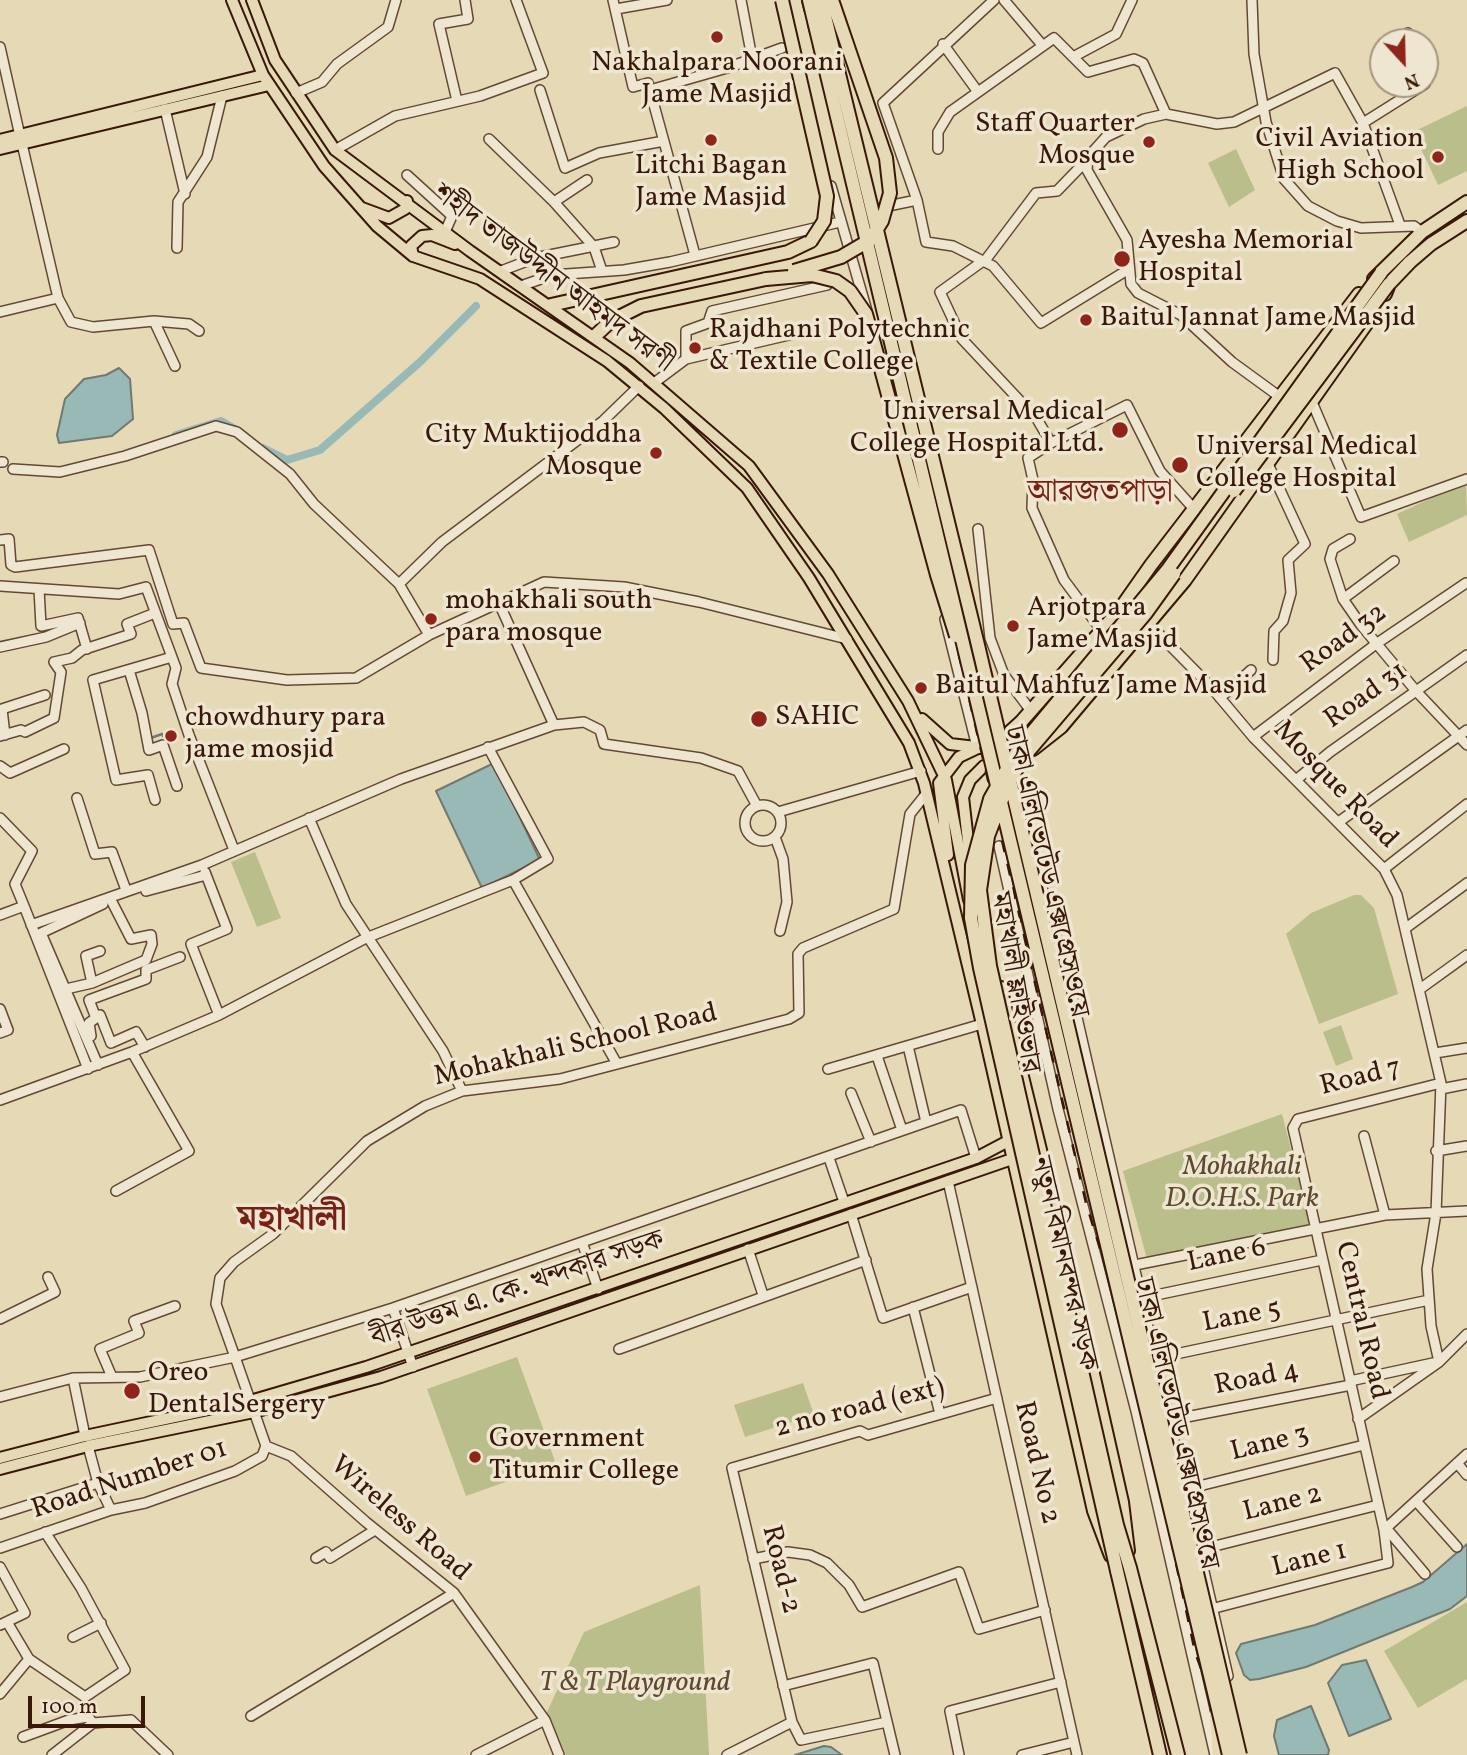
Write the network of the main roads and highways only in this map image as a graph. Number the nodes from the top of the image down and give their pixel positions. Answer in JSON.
{"nodes":[{"id":1,"x":232,"y":0,"type":"edge"},
{"id":2,"x":252,"y":0,"type":"edge"},
{"id":3,"x":782,"y":0,"type":"edge"},
{"id":4,"x":809,"y":0,"type":"edge"},
{"id":5,"x":820,"y":0,"type":"edge"},
{"id":6,"x":832,"y":0,"type":"edge"},
{"id":7,"x":266,"y":80,"type":"junction"},
{"id":8,"x":0,"y":140,"type":"edge"},
{"id":9,"x":21,"y":140,"type":"junction"},
{"id":10,"x":0,"y":149,"type":"edge"},
{"id":11,"x":407,"y":201,"type":"junction"},
{"id":12,"x":1467,"y":202,"type":"edge"},
{"id":13,"x":357,"y":205,"type":"junction"},
{"id":14,"x":1467,"y":221,"type":"edge"},
{"id":15,"x":470,"y":251,"type":"junction"},
{"id":16,"x":413,"y":256,"type":"junction"},
{"id":17,"x":1381,"y":273,"type":"junction"},
{"id":18,"x":766,"y":279,"type":"junction"},
{"id":19,"x":1389,"y":284,"type":"junction"},
{"id":20,"x":551,"y":305,"type":"junction"},
{"id":21,"x":595,"y":336,"type":"junction"},
{"id":22,"x":969,"y":665,"type":"junction"},
{"id":23,"x":908,"y":701,"type":"junction"},
{"id":24,"x":982,"y":746,"type":"junction"},
{"id":25,"x":984,"y":766,"type":"joint"},
{"id":26,"x":944,"y":773,"type":"junction"},
{"id":27,"x":924,"y":783,"type":"joint"},
{"id":28,"x":959,"y":930,"type":"junction"},
{"id":29,"x":1001,"y":988,"type":"junction"},
{"id":30,"x":1034,"y":1122,"type":"junction"},
{"id":31,"x":1009,"y":1142,"type":"junction"},
{"id":32,"x":1040,"y":1146,"type":"junction"},
{"id":33,"x":1013,"y":1159,"type":"junction"},
{"id":34,"x":252,"y":1407,"type":"junction"},
{"id":35,"x":86,"y":1441,"type":"junction"},
{"id":36,"x":0,"y":1458,"type":"edge"},
{"id":37,"x":0,"y":1469,"type":"edge"},
{"id":38,"x":1130,"y":1568,"type":"junction"},
{"id":39,"x":1117,"y":1571,"type":"junction"},
{"id":40,"x":1216,"y":1709,"type":"junction"},
{"id":41,"x":1160,"y":1755,"type":"edge"},
{"id":42,"x":1178,"y":1755,"type":"edge"},
{"id":43,"x":1217,"y":1755,"type":"edge"},
{"id":44,"x":1229,"y":1755,"type":"edge"},
{"id":45,"x":1240,"y":1755,"type":"edge"}],
"edges":[{"from":1,"to":7,"type":"main road","name":"শহীদ তাজউদ্দীন আহমদ সরণী"},
{"from":2,"to":11,"type":"main road","name":"শহীদ তাজউদ্দীন আহমদ সরণী"},
{"from":3,"to":20,"type":"highway","bridge":true},
{"from":4,"to":22,"type":"highway","name":"ঢাকা এলিভেটেড এক্সপ্রেসওয়ে","bridge":true},
{"from":5,"to":45,"type":"highway","name":"ঢাকা এলিভেটেড এক্সপ্রেসওয়ে","bridge":true},
{"from":6,"to":18,"type":"highway","bridge":true},
{"from":7,"to":9,"type":"main road"},
{"from":7,"to":9,"type":"main road"},
{"from":7,"to":13,"type":"main road","name":"শহীদ তাজউদ্দীন আহমদ সরণী"},
{"from":8,"to":9,"type":"main road"},
{"from":9,"to":10,"type":"main road"},
{"from":11,"to":13,"type":"main road"},
{"from":11,"to":15,"type":"main road","name":"শহীদ তাজউদ্দীন আহমদ সরণী"},
{"from":12,"to":17,"type":"highway"},
{"from":13,"to":16,"type":"main road","name":"শহীদ তাজউদ্দীন আহমদ সরণী"},
{"from":14,"to":19,"type":"highway"},
{"from":15,"to":16,"type":"main road"},
{"from":15,"to":20,"type":"main road","name":"শহীদ তাজউদ্দীন আহমদ সরণী"},
{"from":16,"to":27,"type":"main road","name":"শহীদ তাজউদ্দীন আহমদ সরণী"},
{"from":17,"to":24,"type":"highway"},
{"from":17,"to":39,"type":"highway","name":"মহাখালী ফ্লাইওভার","bridge":true},
{"from":18,"to":21,"type":"highway"},
{"from":18,"to":22,"type":"highway","bridge":true},
{"from":19,"to":25,"type":"highway"},
{"from":19,"to":38,"type":"highway","name":"মহাখালী ফ্লাইওভার","bridge":true},
{"from":20,"to":21,"type":"main road","name":"শহীদ তাজউদ্দীন আহমদ সরণী"},
{"from":21,"to":23,"type":"main road","name":"শহীদ তাজউদ্দীন আহমদ সরণী"},
{"from":22,"to":40,"type":"highway","name":"ঢাকা এলিভেটেড এক্সপ্রেসওয়ে","bridge":true},
{"from":23,"to":24,"type":"main road"},
{"from":23,"to":26,"type":"main road","name":"শহীদ তাজউদ্দীন আহমদ সরণী"},
{"from":24,"to":26,"type":"main road"},
{"from":25,"to":29,"type":"main road"},
{"from":26,"to":28,"type":"main road"},
{"from":26,"to":29,"type":"main road","name":"শহীদ তাজউদ্দীন আহমদ সরণী"},
{"from":27,"to":28,"type":"main road","name":"নতুন বিমানবন্দর সড়ক"},
{"from":28,"to":31,"type":"main road","name":"নতুন বিমানবন্দর সড়ক"},
{"from":29,"to":30,"type":"main road","name":"নতুন বিমানবন্দর সড়ক"},
{"from":30,"to":31,"type":"main road","name":"বীর উত্তম এ. কে. খন্দকার সড়ক"},
{"from":30,"to":32,"type":"main road","name":"নতুন বিমানবন্দর সড়ক"},
{"from":31,"to":33,"type":"main road","name":"নতুন বিমানবন্দর সড়ক"},
{"from":31,"to":34,"type":"main road","name":"বীর উত্তম এ. কে. খন্দকার সড়ক"},
{"from":32,"to":33,"type":"main road","name":"বীর উত্তম এ. কে. খন্দকার সড়ক"},
{"from":32,"to":38,"type":"main road","name":"নতুন বিমানবন্দর সড়ক"},
{"from":33,"to":34,"type":"main road","name":"বীর উত্তম এ. কে. খন্দকার সড়ক"},
{"from":33,"to":39,"type":"main road","name":"নতুন বিমানবন্দর সড়ক"},
{"from":34,"to":35,"type":"main road","name":"বীর উত্তম এ. কে. খন্দকার সড়ক"},
{"from":35,"to":36,"type":"main road","name":"বীর উত্তম এ. কে. খন্দকার সড়ক"},
{"from":35,"to":37,"type":"main road","name":"বীর উত্তম এ. কে. খন্দকার সড়ক"},
{"from":38,"to":42,"type":"highway","name":"নতুন বিমানবন্দর সড়ক"},
{"from":39,"to":41,"type":"highway","name":"নতুন বিমানবন্দর সড়ক"},
{"from":40,"to":43,"type":"highway","bridge":true},
{"from":40,"to":44,"type":"highway","name":"ঢাকা এলিভেটেড এক্সপ্রেসওয়ে","bridge":true}]}
